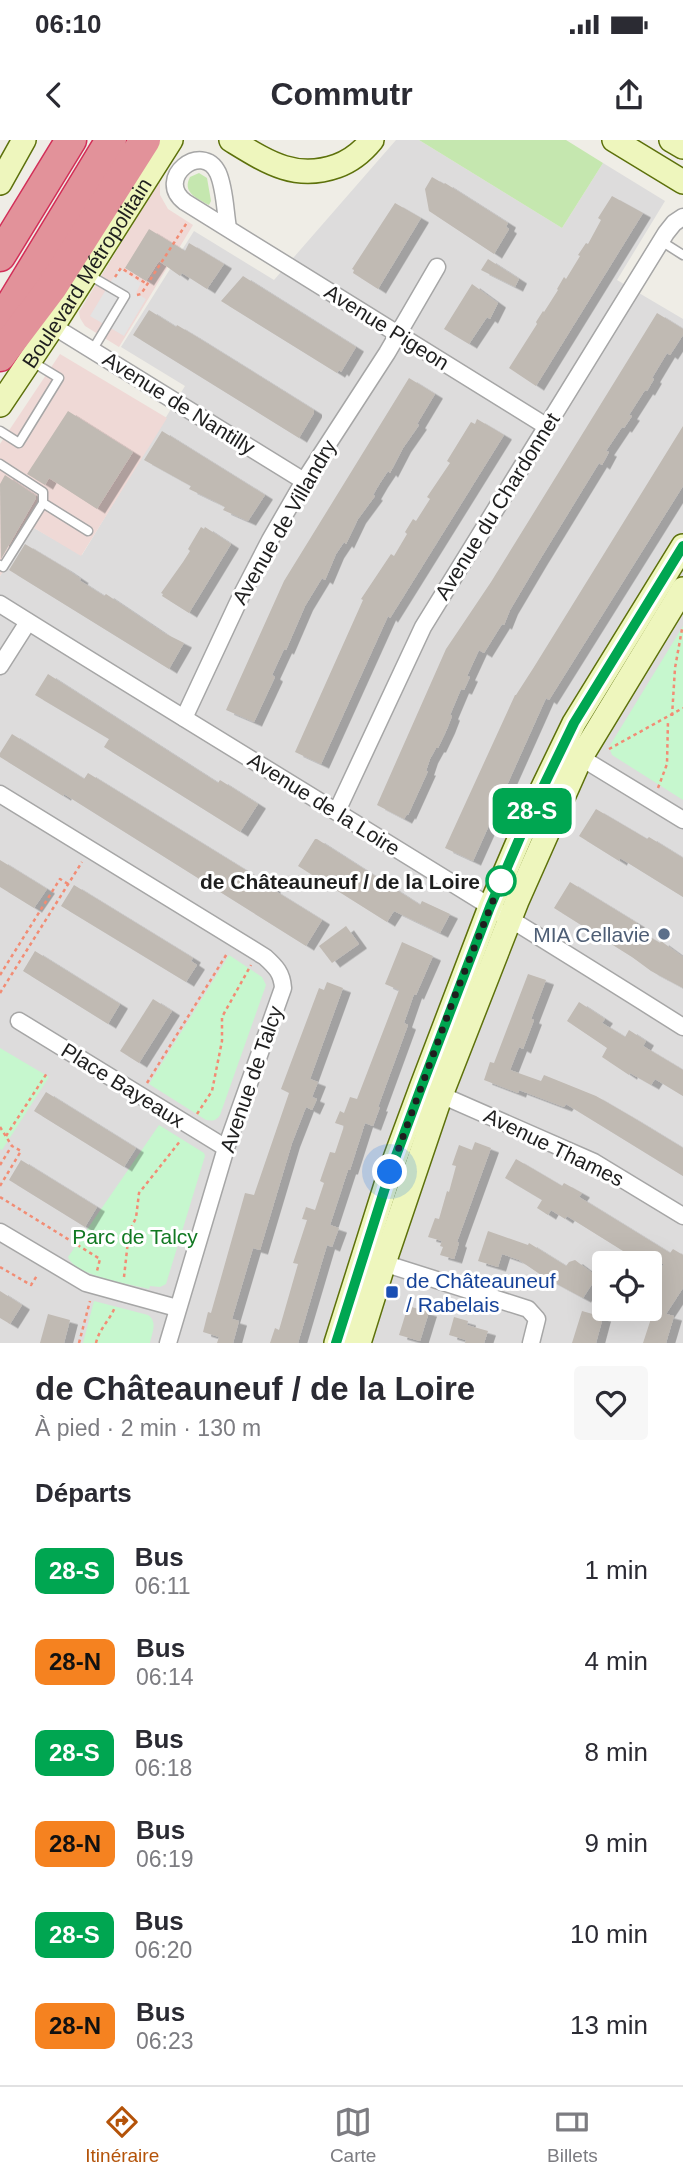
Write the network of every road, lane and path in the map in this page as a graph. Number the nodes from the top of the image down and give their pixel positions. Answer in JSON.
{"nodes":[{"id":1,"x":24,"y":140,"type":"edge"},
{"id":2,"x":63,"y":140,"type":"edge"},
{"id":3,"x":71,"y":140,"type":"edge"},
{"id":4,"x":111,"y":140,"type":"edge"},
{"id":5,"x":145,"y":140,"type":"edge"},
{"id":6,"x":171,"y":140,"type":"edge"},
{"id":7,"x":231,"y":140,"type":"edge"},
{"id":8,"x":372,"y":140,"type":"edge"},
{"id":9,"x":614,"y":140,"type":"edge"},
{"id":10,"x":671,"y":140,"type":"edge"},
{"id":11,"x":683,"y":147,"type":"edge"},
{"id":12,"x":48,"y":179,"type":"junction"},
{"id":13,"x":683,"y":182,"type":"edge"},
{"id":14,"x":0,"y":183,"type":"edge"},
{"id":15,"x":187,"y":221,"type":"dead end"},
{"id":16,"x":677,"y":222,"type":"edge"},
{"id":17,"x":228,"y":228,"type":"dead end"},
{"id":18,"x":661,"y":241,"type":"junction"},
{"id":19,"x":683,"y":255,"type":"edge"},
{"id":20,"x":0,"y":256,"type":"edge"},
{"id":21,"x":437,"y":267,"type":"dead end"},
{"id":22,"x":121,"y":268,"type":"dead end"},
{"id":23,"x":87,"y":273,"type":"junction"},
{"id":24,"x":147,"y":284,"type":"junction"},
{"id":25,"x":141,"y":294,"type":"dead end"},
{"id":26,"x":0,"y":323,"type":"edge"},
{"id":27,"x":53,"y":326,"type":"junction"},
{"id":28,"x":399,"y":334,"type":"junction"},
{"id":29,"x":93,"y":349,"type":"junction"},
{"id":30,"x":0,"y":356,"type":"edge"},
{"id":31,"x":30,"y":361,"type":"junction"},
{"id":32,"x":0,"y":405,"type":"edge"},
{"id":33,"x":546,"y":426,"type":"junction"},
{"id":34,"x":0,"y":431,"type":"edge"},
{"id":35,"x":0,"y":464,"type":"edge"},
{"id":36,"x":304,"y":481,"type":"junction"},
{"id":37,"x":43,"y":503,"type":"junction"},
{"id":38,"x":88,"y":531,"type":"dead end"},
{"id":39,"x":683,"y":546,"type":"edge"},
{"id":40,"x":0,"y":565,"type":"edge"},
{"id":41,"x":683,"y":589,"type":"edge"},
{"id":42,"x":0,"y":604,"type":"edge"},
{"id":43,"x":28,"y":622,"type":"junction"},
{"id":44,"x":682,"y":629,"type":"edge"},
{"id":45,"x":1,"y":663,"type":"edge"},
{"id":46,"x":682,"y":711,"type":"edge"},
{"id":47,"x":670,"y":717,"type":"junction"},
{"id":48,"x":184,"y":718,"type":"junction"},
{"id":49,"x":577,"y":755,"type":"junction"},
{"id":50,"x":0,"y":794,"type":"edge"},
{"id":51,"x":653,"y":801,"type":"junction"},
{"id":52,"x":337,"y":811,"type":"junction"},
{"id":53,"x":683,"y":820,"type":"edge"},
{"id":54,"x":90,"y":849,"type":"junction"},
{"id":55,"x":68,"y":884,"type":"junction"},
{"id":56,"x":500,"y":913,"type":"junction"},
{"id":57,"x":236,"y":940,"type":"junction"},
{"id":58,"x":258,"y":953,"type":"junction"},
{"id":59,"x":0,"y":975,"type":"edge"},
{"id":60,"x":0,"y":993,"type":"edge"},
{"id":61,"x":19,"y":1021,"type":"dead end"},
{"id":62,"x":683,"y":1027,"type":"edge"},
{"id":63,"x":47,"y":1073,"type":"dead end"},
{"id":64,"x":431,"y":1091,"type":"junction"},
{"id":65,"x":138,"y":1094,"type":"junction"},
{"id":66,"x":190,"y":1126,"type":"junction"},
{"id":67,"x":0,"y":1127,"type":"edge"},
{"id":68,"x":6,"y":1136,"type":"junction"},
{"id":69,"x":12,"y":1146,"type":"junction"},
{"id":70,"x":226,"y":1148,"type":"junction"},
{"id":71,"x":0,"y":1165,"type":"edge"},
{"id":72,"x":0,"y":1185,"type":"edge"},
{"id":73,"x":0,"y":1197,"type":"edge"},
{"id":74,"x":683,"y":1216,"type":"edge"},
{"id":75,"x":0,"y":1231,"type":"edge"},
{"id":76,"x":46,"y":1259,"type":"junction"},
{"id":77,"x":374,"y":1259,"type":"junction"},
{"id":78,"x":0,"y":1267,"type":"edge"},
{"id":79,"x":94,"y":1286,"type":"junction"},
{"id":80,"x":120,"y":1293,"type":"junction"},
{"id":81,"x":177,"y":1308,"type":"junction"},
{"id":82,"x":79,"y":1343,"type":"edge"},
{"id":83,"x":96,"y":1343,"type":"edge"},
{"id":84,"x":168,"y":1343,"type":"edge"},
{"id":85,"x":336,"y":1343,"type":"edge"},
{"id":86,"x":359,"y":1343,"type":"edge"},
{"id":87,"x":531,"y":1343,"type":"edge"}],
"edges":[{"from":1,"to":14,"type":"street"},
{"from":2,"to":12,"type":"highway"},
{"from":3,"to":12,"type":"highway"},
{"from":4,"to":26,"type":"highway"},
{"from":5,"to":30,"type":"highway"},
{"from":6,"to":23,"type":"street","name":"Boulevard Métropolitain"},
{"from":7,"to":8,"type":"street"},
{"from":9,"to":13,"type":"street"},
{"from":10,"to":11,"type":"street"},
{"from":12,"to":20,"type":"highway"},
{"from":15,"to":24,"type":"path"},
{"from":16,"to":18,"type":"street","name":"Avenue du Chardonnet"},
{"from":17,"to":28,"type":"street","name":"Avenue Pigeon"},
{"from":18,"to":19,"type":"lane"},
{"from":18,"to":33,"type":"street","name":"Avenue du Chardonnet"},
{"from":21,"to":28,"type":"street","name":"Avenue de Villandry"},
{"from":22,"to":24,"type":"path"},
{"from":23,"to":27,"type":"street","name":"Boulevard Métropolitain"},
{"from":23,"to":29,"type":"lane"},
{"from":24,"to":25,"type":"path"},
{"from":27,"to":29,"type":"street","name":"Avenue de Nantilly"},
{"from":27,"to":31,"type":"street","name":"Boulevard Métropolitain"},
{"from":28,"to":33,"type":"street","name":"Avenue Pigeon"},
{"from":28,"to":36,"type":"street","name":"Avenue de Villandry"},
{"from":29,"to":36,"type":"street","name":"Avenue de Nantilly"},
{"from":31,"to":32,"type":"street","name":"Boulevard Métropolitain"},
{"from":31,"to":34,"type":"lane"},
{"from":33,"to":52,"type":"street","name":"Avenue du Chardonnet"},
{"from":35,"to":37,"type":"lane"},
{"from":36,"to":48,"type":"street","name":"Avenue de Villandry"},
{"from":37,"to":38,"type":"lane"},
{"from":37,"to":40,"type":"lane"},
{"from":39,"to":49,"type":"street"},
{"from":41,"to":49,"type":"street"},
{"from":42,"to":43,"type":"street","name":"Avenue de la Loire"},
{"from":43,"to":45,"type":"street"},
{"from":43,"to":48,"type":"street","name":"Avenue de la Loire"},
{"from":44,"to":47,"type":"path"},
{"from":46,"to":47,"type":"path"},
{"from":47,"to":49,"type":"path"},
{"from":47,"to":51,"type":"path"},
{"from":48,"to":52,"type":"street","name":"Avenue de la Loire"},
{"from":49,"to":51,"type":"street"},
{"from":49,"to":56,"type":"street"},
{"from":50,"to":54,"type":"street","name":"Avenue de Talcy"},
{"from":51,"to":53,"type":"street"},
{"from":52,"to":56,"type":"street","name":"Avenue de la Loire"},
{"from":54,"to":55,"type":"path"},
{"from":54,"to":57,"type":"street","name":"Avenue de Talcy"},
{"from":55,"to":59,"type":"path"},
{"from":55,"to":60,"type":"path"},
{"from":56,"to":62,"type":"street","name":"Avenue de la Loire"},
{"from":56,"to":64,"type":"street"},
{"from":57,"to":58,"type":"street","name":"Avenue de Talcy"},
{"from":57,"to":65,"type":"path"},
{"from":58,"to":66,"type":"path"},
{"from":58,"to":70,"type":"street","name":"Avenue de Talcy"},
{"from":61,"to":65,"type":"street","name":"Place Bayeaux"},
{"from":63,"to":68,"type":"path"},
{"from":64,"to":74,"type":"street","name":"Avenue Thames"},
{"from":64,"to":77,"type":"street"},
{"from":65,"to":66,"type":"street","name":"Place Bayeaux"},
{"from":66,"to":70,"type":"street","name":"Place Bayeaux"},
{"from":66,"to":80,"type":"path"},
{"from":67,"to":68,"type":"path"},
{"from":68,"to":69,"type":"path"},
{"from":69,"to":71,"type":"path"},
{"from":69,"to":72,"type":"path"},
{"from":70,"to":81,"type":"street","name":"Avenue de Talcy"},
{"from":73,"to":79,"type":"path"},
{"from":75,"to":76,"type":"street"},
{"from":76,"to":78,"type":"path"},
{"from":76,"to":79,"type":"street"},
{"from":77,"to":85,"type":"street"},
{"from":77,"to":86,"type":"street"},
{"from":77,"to":87,"type":"street"},
{"from":79,"to":80,"type":"street"},
{"from":79,"to":82,"type":"path"},
{"from":80,"to":81,"type":"street"},
{"from":80,"to":83,"type":"path"},
{"from":81,"to":84,"type":"street","name":"Avenue de Talcy"}]}
